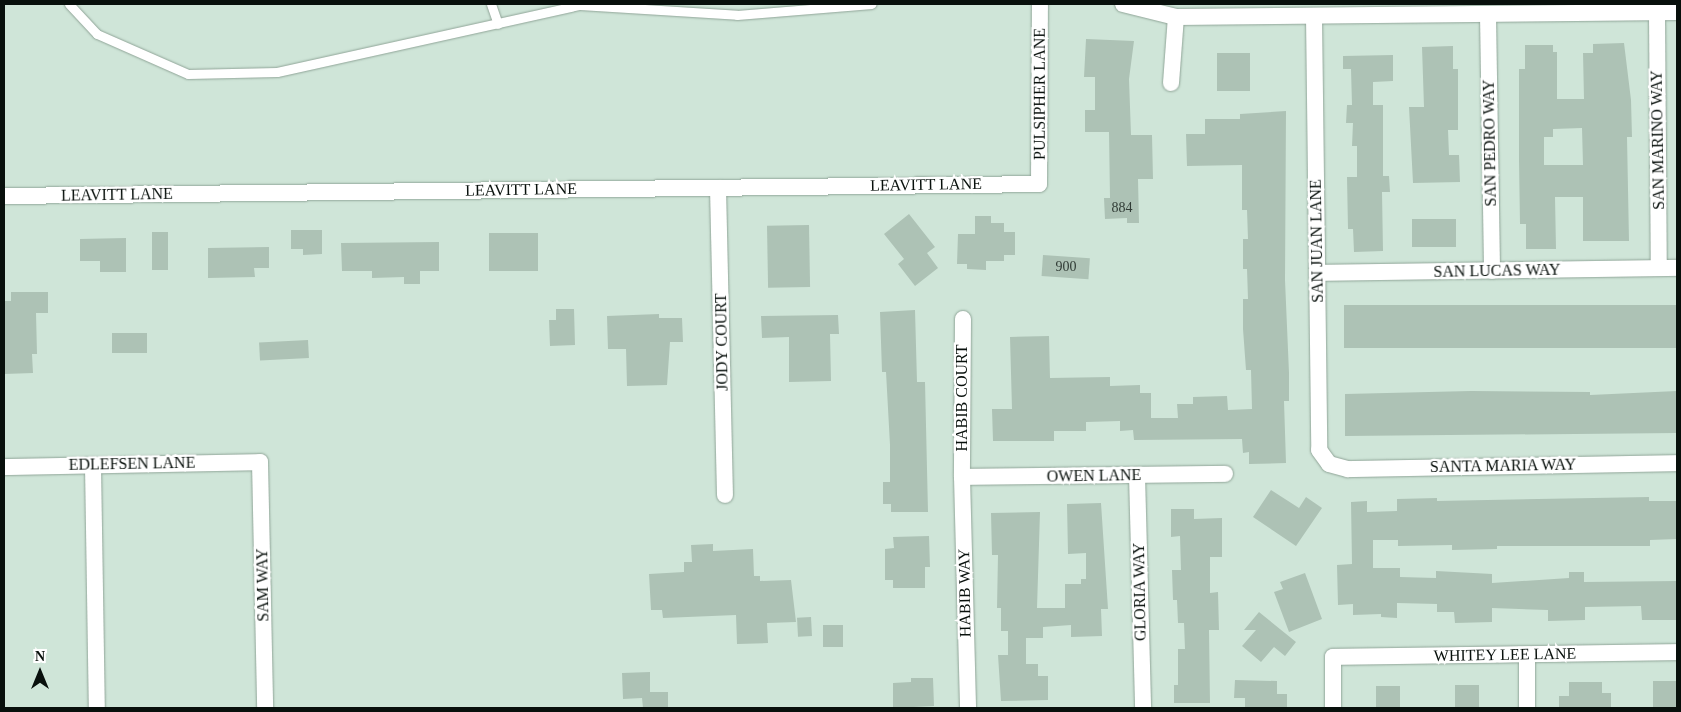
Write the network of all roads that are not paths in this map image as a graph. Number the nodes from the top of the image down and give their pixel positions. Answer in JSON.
{"nodes":[{"id":1,"x":69,"y":4,"type":"edge"},
{"id":2,"x":490,"y":4,"type":"edge"},
{"id":3,"x":872,"y":4,"type":"edge"},
{"id":4,"x":1040,"y":4,"type":"edge"},
{"id":5,"x":1123,"y":4,"type":"edge"},
{"id":6,"x":812,"y":7,"type":"edge"},
{"id":7,"x":1656,"y":12,"type":"junction"},
{"id":8,"x":1677,"y":12,"type":"edge"},
{"id":9,"x":1488,"y":14,"type":"junction"},
{"id":10,"x":1314,"y":16,"type":"junction"},
{"id":11,"x":1176,"y":17,"type":"junction"},
{"id":12,"x":498,"y":24,"type":"junction"},
{"id":13,"x":1171,"y":83,"type":"dead end"},
{"id":14,"x":1039,"y":184,"type":"joint"},
{"id":15,"x":718,"y":188,"type":"junction"},
{"id":16,"x":4,"y":196,"type":"edge"},
{"id":17,"x":1659,"y":268,"type":"junction"},
{"id":18,"x":1677,"y":268,"type":"edge"},
{"id":19,"x":1492,"y":271,"type":"junction"},
{"id":20,"x":1318,"y":273,"type":"junction"},
{"id":21,"x":963,"y":319,"type":"dead end"},
{"id":22,"x":260,"y":462,"type":"joint"},
{"id":23,"x":1677,"y":463,"type":"edge"},
{"id":24,"x":1329,"y":464,"type":"joint"},
{"id":25,"x":93,"y":465,"type":"junction"},
{"id":26,"x":4,"y":467,"type":"edge"},
{"id":27,"x":1225,"y":474,"type":"dead end"},
{"id":28,"x":1137,"y":475,"type":"junction"},
{"id":29,"x":962,"y":477,"type":"junction"},
{"id":30,"x":725,"y":495,"type":"dead end"},
{"id":31,"x":1677,"y":652,"type":"edge"},
{"id":32,"x":1527,"y":654,"type":"junction"},
{"id":33,"x":97,"y":708,"type":"edge"},
{"id":34,"x":265,"y":708,"type":"edge"},
{"id":35,"x":968,"y":708,"type":"edge"},
{"id":36,"x":1143,"y":708,"type":"edge"},
{"id":37,"x":1333,"y":708,"type":"edge"},
{"id":38,"x":1527,"y":708,"type":"edge"}],
"edges":[{"from":1,"to":12,"type":"lane"},
{"from":2,"to":12,"type":"lane"},
{"from":3,"to":6,"type":"lane"},
{"from":4,"to":14,"type":"street","name":"PULSIPHER LANE"},
{"from":5,"to":11,"type":"street"},
{"from":6,"to":12,"type":"lane"},
{"from":7,"to":8,"type":"street"},
{"from":7,"to":9,"type":"street"},
{"from":7,"to":17,"type":"street","name":"SAN MARINO WAY"},
{"from":9,"to":10,"type":"street"},
{"from":9,"to":19,"type":"street","name":"SAN PEDRO WAY"},
{"from":10,"to":11,"type":"street"},
{"from":10,"to":20,"type":"street","name":"SAN JUAN LANE"},
{"from":11,"to":13,"type":"street"},
{"from":14,"to":15,"type":"street","name":"LEAVITT LANE"},
{"from":15,"to":16,"type":"street","name":"LEAVITT LANE"},
{"from":15,"to":30,"type":"street","name":"JODY COURT"},
{"from":17,"to":18,"type":"street","name":"SAN LUCAS WAY"},
{"from":17,"to":19,"type":"street","name":"SAN LUCAS WAY"},
{"from":19,"to":20,"type":"street","name":"SAN LUCAS WAY"},
{"from":20,"to":24,"type":"street","name":"SAN JUAN LANE"},
{"from":21,"to":29,"type":"street","name":"HABIB COURT"},
{"from":22,"to":25,"type":"street","name":"EDLEFSEN LANE"},
{"from":22,"to":34,"type":"street","name":"SAM WAY"},
{"from":23,"to":24,"type":"street","name":"SANTA MARIA WAY"},
{"from":25,"to":26,"type":"street","name":"EDLEFSEN LANE"},
{"from":25,"to":33,"type":"street"},
{"from":27,"to":28,"type":"street","name":"OWEN LANE"},
{"from":28,"to":29,"type":"street","name":"OWEN LANE"},
{"from":28,"to":36,"type":"street","name":"GLORIA WAY"},
{"from":29,"to":35,"type":"street","name":"HABIB WAY"},
{"from":31,"to":32,"type":"street","name":"WHITEY LEE LANE"},
{"from":32,"to":37,"type":"street","name":"WHITEY LEE LANE"},
{"from":32,"to":38,"type":"street"}]}
